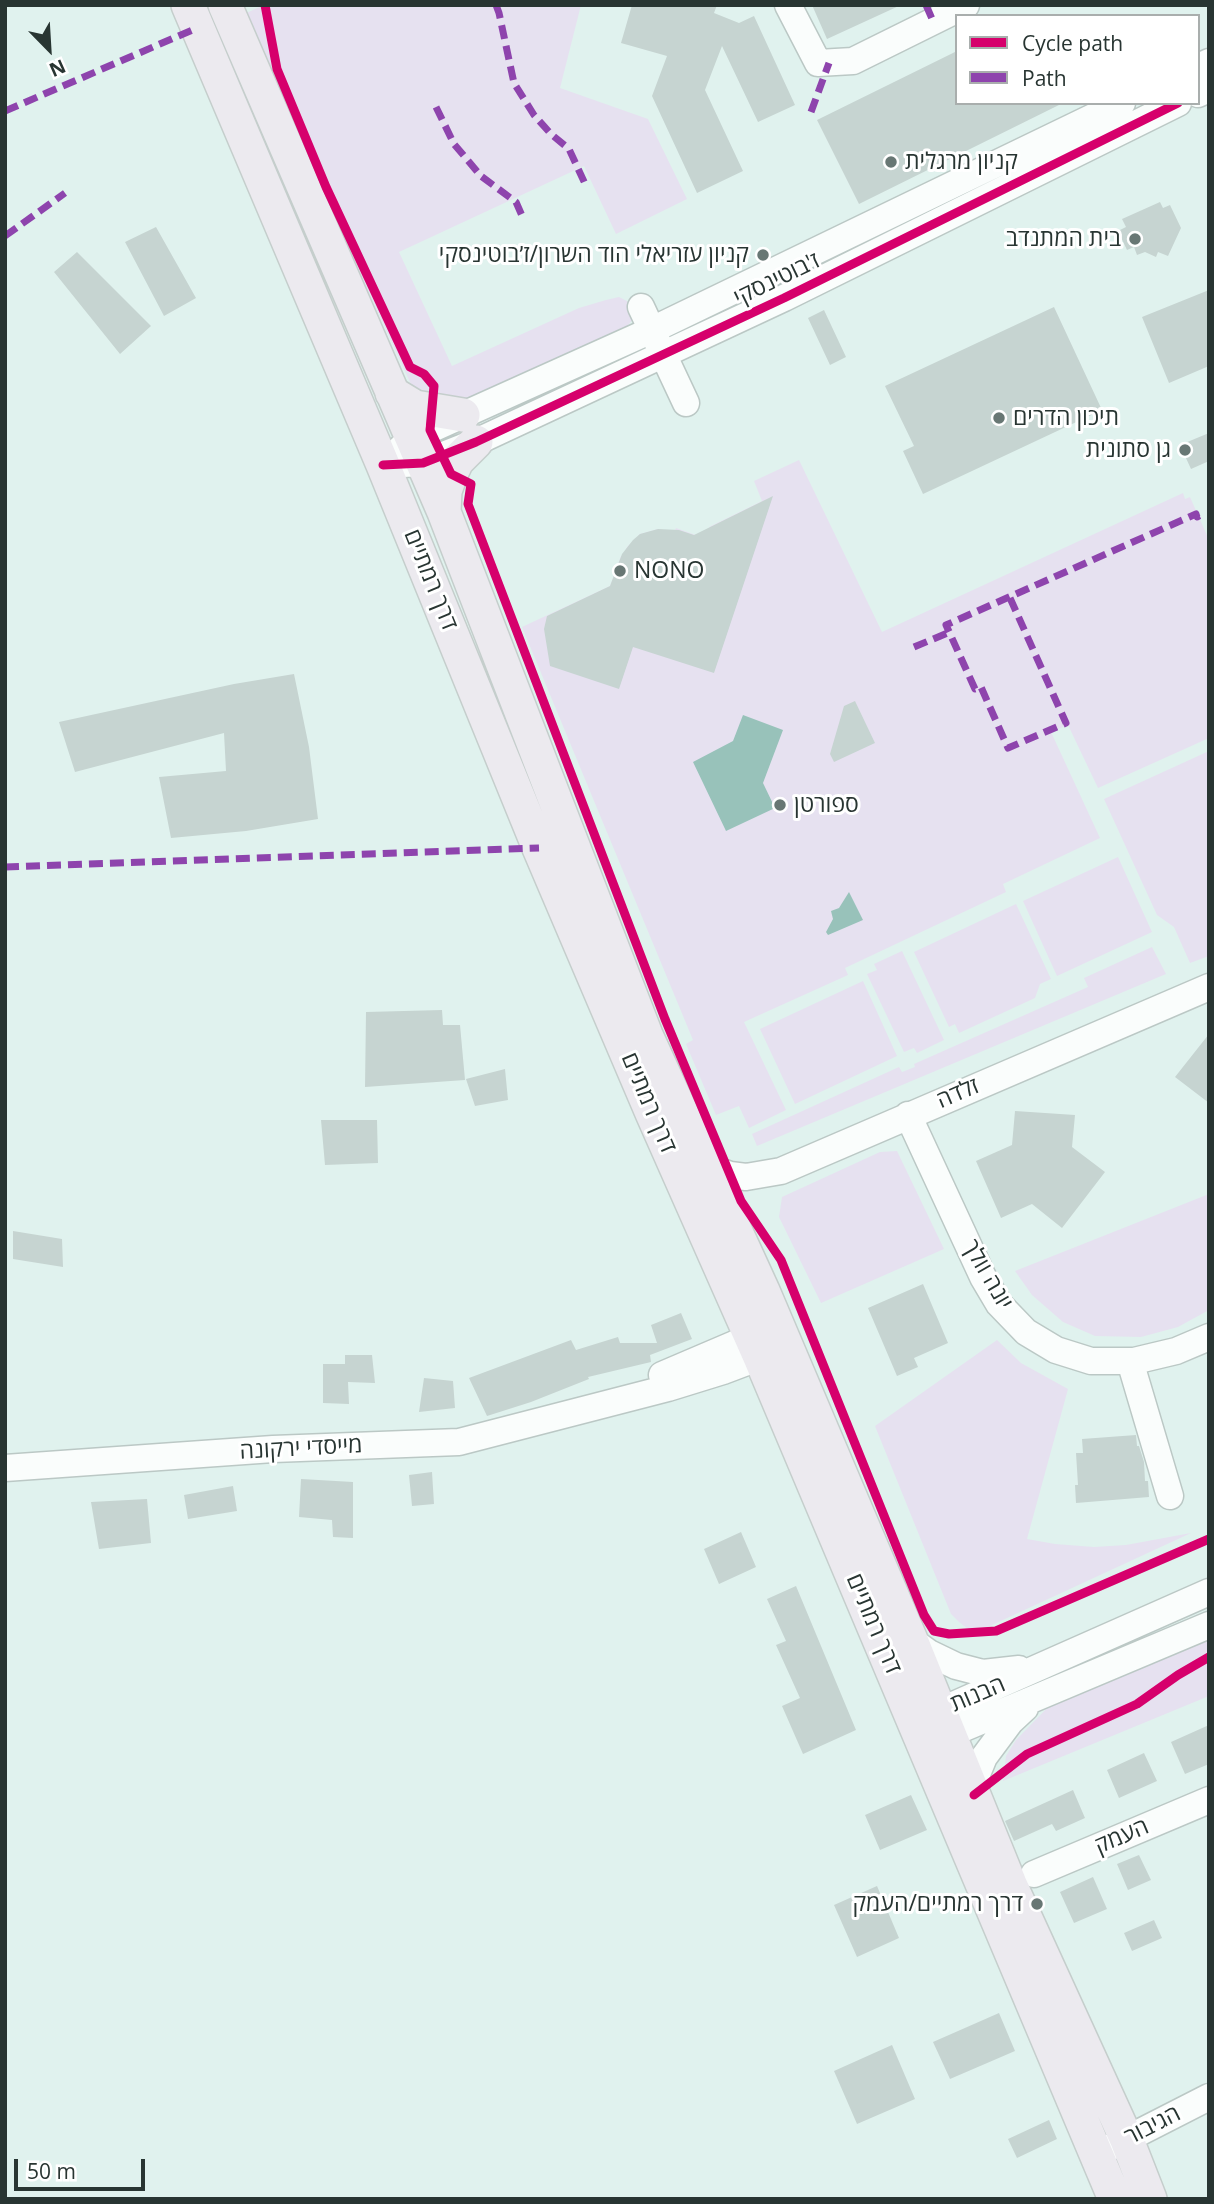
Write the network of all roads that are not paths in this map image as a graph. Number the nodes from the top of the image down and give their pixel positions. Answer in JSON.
{"nodes":[{"id":1,"x":188,"y":5,"type":"edge"},
{"id":2,"x":225,"y":5,"type":"edge"},
{"id":3,"x":788,"y":5,"type":"edge"},
{"id":4,"x":966,"y":5,"type":"edge"},
{"id":5,"x":929,"y":13,"type":"edge"},
{"id":6,"x":1118,"y":105,"type":"edge"},
{"id":7,"x":1174,"y":105,"type":"edge"},
{"id":8,"x":646,"y":318,"type":"junction"},
{"id":9,"x":695,"y":341,"type":"junction"},
{"id":10,"x":663,"y":356,"type":"junction"},
{"id":11,"x":392,"y":393,"type":"junction"},
{"id":12,"x":469,"y":428,"type":"junction"},
{"id":13,"x":418,"y":451,"type":"junction"},
{"id":14,"x":383,"y":465,"type":"junction"},
{"id":15,"x":444,"y":512,"type":"junction"},
{"id":16,"x":1209,"y":987,"type":"edge"},
{"id":17,"x":908,"y":1115,"type":"junction"},
{"id":18,"x":705,"y":1166,"type":"junction"},
{"id":19,"x":1209,"y":1337,"type":"edge"},
{"id":20,"x":764,"y":1342,"type":"junction"},
{"id":21,"x":1130,"y":1361,"type":"junction"},
{"id":22,"x":5,"y":1468,"type":"edge"},
{"id":23,"x":1170,"y":1496,"type":"dead end"},
{"id":24,"x":1209,"y":1592,"type":"edge"},
{"id":25,"x":1209,"y":1625,"type":"edge"},
{"id":26,"x":911,"y":1640,"type":"junction"},
{"id":27,"x":1045,"y":1666,"type":"junction"},
{"id":28,"x":1038,"y":1697,"type":"junction"},
{"id":29,"x":936,"y":1726,"type":"junction"},
{"id":30,"x":974,"y":1794,"type":"junction"},
{"id":31,"x":1209,"y":1800,"type":"edge"},
{"id":32,"x":1034,"y":1874,"type":"dead end"},
{"id":33,"x":1209,"y":2097,"type":"edge"},
{"id":34,"x":1126,"y":2140,"type":"junction"},
{"id":35,"x":1097,"y":2154,"type":"junction"},
{"id":36,"x":1115,"y":2199,"type":"edge"},
{"id":37,"x":1150,"y":2199,"type":"edge"}],
"edges":[{"from":1,"to":14,"type":"main road","name":"דרך רמתיים"},
{"from":2,"to":11,"type":"main road","name":"דרך רמתיים"},
{"from":3,"to":5,"type":"street"},
{"from":4,"to":5,"type":"street"},
{"from":6,"to":8,"type":"street","name":"ז'בוטינסקי"},
{"from":7,"to":9,"type":"street","name":"ז'בוטינסקי"},
{"from":8,"to":10,"type":"street"},
{"from":8,"to":12,"type":"street","name":"ז'בוטינסקי"},
{"from":9,"to":10,"type":"street","name":"ז'בוטינסקי"},
{"from":9,"to":10,"type":"street"},
{"from":10,"to":12,"type":"street","name":"ז'בוטינסקי"},
{"from":11,"to":12,"type":"main road"},
{"from":11,"to":13,"type":"main road","name":"דרך רמתיים"},
{"from":12,"to":13,"type":"street","name":"ז'בוטינסקי"},
{"from":12,"to":15,"type":"main road"},
{"from":13,"to":14,"type":"street","name":"ז'בוטינסקי"},
{"from":13,"to":15,"type":"main road","name":"דרך רמתיים"},
{"from":14,"to":20,"type":"main road","name":"דרך רמתיים"},
{"from":15,"to":18,"type":"main road","name":"דרך רמתיים"},
{"from":16,"to":17,"type":"street","name":"זלדה"},
{"from":17,"to":18,"type":"street","name":"זלדה"},
{"from":17,"to":21,"type":"street","name":"יונה וולך"},
{"from":18,"to":20,"type":"main road","name":"דרך רמתיים"},
{"from":19,"to":21,"type":"street","name":"יונה וולך"},
{"from":20,"to":22,"type":"street","name":"מייסדי ירקונה"},
{"from":20,"to":26,"type":"main road","name":"דרך רמתיים"},
{"from":20,"to":29,"type":"main road","name":"דרך רמתיים"},
{"from":21,"to":23,"type":"street"},
{"from":24,"to":27,"type":"street","name":"הבנות"},
{"from":25,"to":28,"type":"street","name":"הבנות"},
{"from":26,"to":27,"type":"street","name":"הבנות"},
{"from":26,"to":29,"type":"main road","name":"דרך רמתיים"},
{"from":27,"to":29,"type":"street","name":"הבנות"},
{"from":28,"to":29,"type":"street","name":"הבנות"},
{"from":28,"to":30,"type":"street","name":"הבנות"},
{"from":29,"to":30,"type":"main road","name":"דרך רמתיים"},
{"from":29,"to":35,"type":"main road","name":"דרך רמתיים"},
{"from":30,"to":34,"type":"main road","name":"דרך רמתיים"},
{"from":31,"to":32,"type":"street","name":"העמק"},
{"from":33,"to":34,"type":"street","name":"הגיבור"},
{"from":34,"to":35,"type":"street","name":"הגיבור"},
{"from":34,"to":37,"type":"main road","name":"דרך רמתיים"},
{"from":35,"to":36,"type":"main road","name":"דרך רמתיים"}]}
